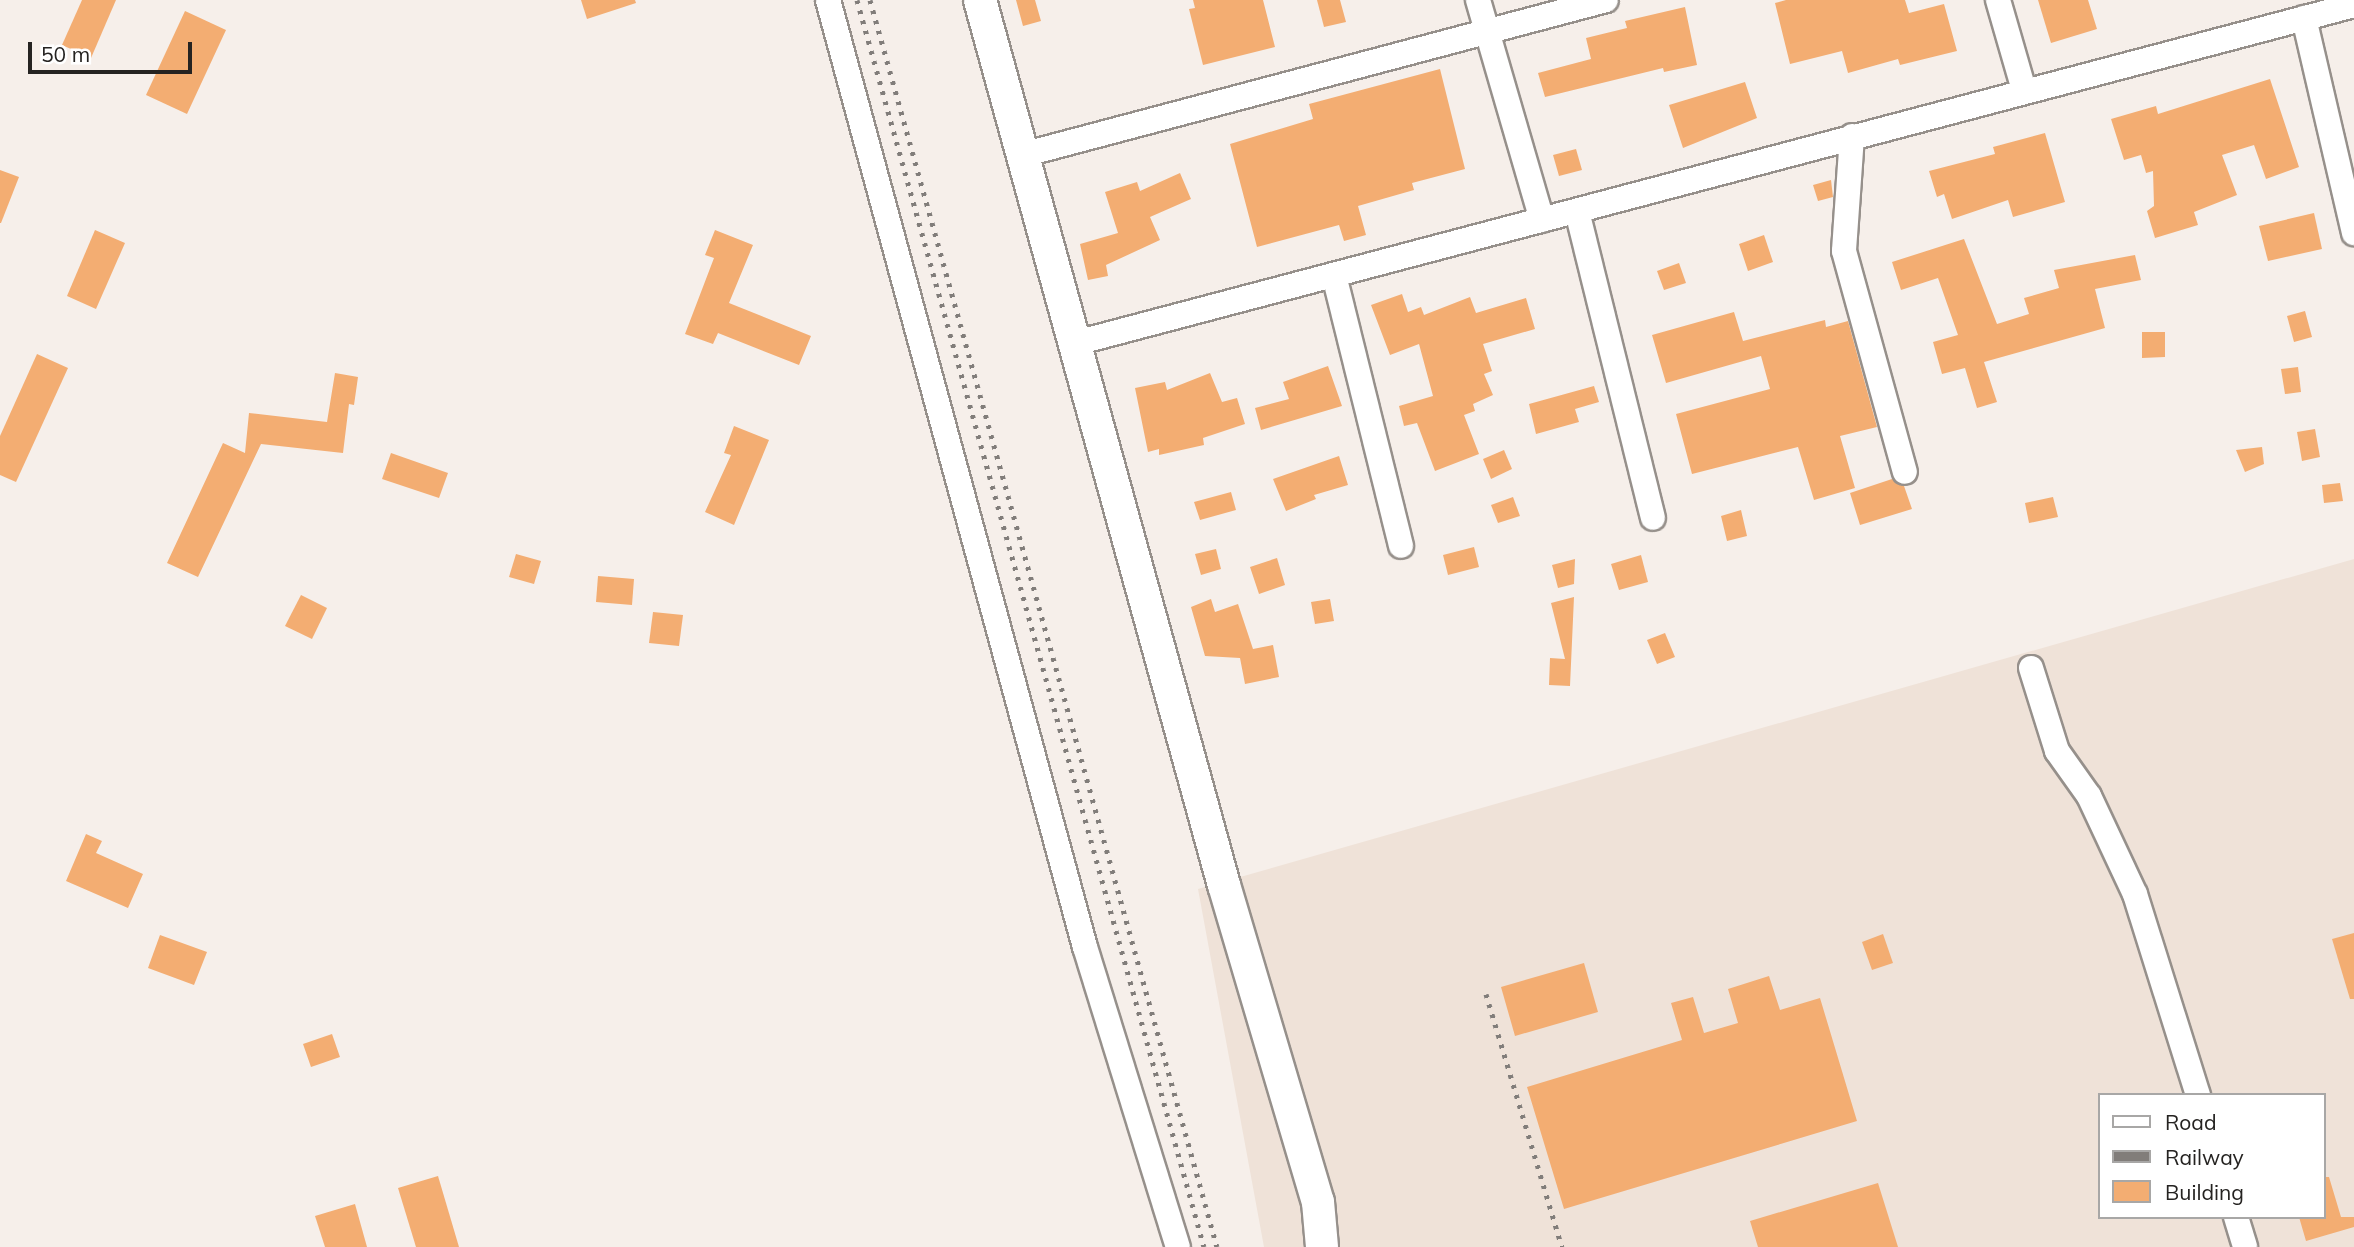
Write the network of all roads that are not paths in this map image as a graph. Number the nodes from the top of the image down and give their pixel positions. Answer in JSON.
{"nodes":[{"id":1,"x":828,"y":0,"type":"edge"},
{"id":2,"x":980,"y":0,"type":"edge"},
{"id":3,"x":1478,"y":0,"type":"edge"},
{"id":4,"x":1606,"y":0,"type":"edge"},
{"id":5,"x":1998,"y":0,"type":"edge"},
{"id":6,"x":2354,"y":5,"type":"edge"},
{"id":7,"x":2304,"y":18,"type":"junction"},
{"id":8,"x":1488,"y":34,"type":"junction"},
{"id":9,"x":2024,"y":90,"type":"junction"},
{"id":10,"x":1852,"y":136,"type":"junction"},
{"id":11,"x":1022,"y":155,"type":"junction"},
{"id":12,"x":1577,"y":211,"type":"junction"},
{"id":13,"x":1542,"y":220,"type":"junction"},
{"id":14,"x":2354,"y":233,"type":"edge"},
{"id":15,"x":1334,"y":275,"type":"junction"},
{"id":16,"x":1072,"y":344,"type":"junction"},
{"id":17,"x":1906,"y":472,"type":"dead end"},
{"id":18,"x":1653,"y":518,"type":"dead end"},
{"id":19,"x":1401,"y":546,"type":"dead end"},
{"id":20,"x":2031,"y":668,"type":"dead end"},
{"id":21,"x":2197,"y":1093,"type":"edge"},
{"id":22,"x":2237,"y":1219,"type":"edge"},
{"id":23,"x":1178,"y":1247,"type":"edge"},
{"id":24,"x":1322,"y":1247,"type":"edge"},
{"id":25,"x":2245,"y":1247,"type":"edge"}],
"edges":[{"from":1,"to":23,"type":"street"},
{"from":2,"to":11,"type":"street"},
{"from":3,"to":8,"type":"street"},
{"from":4,"to":8,"type":"street"},
{"from":5,"to":9,"type":"street"},
{"from":6,"to":7,"type":"street"},
{"from":7,"to":9,"type":"street"},
{"from":7,"to":14,"type":"street"},
{"from":8,"to":11,"type":"street"},
{"from":8,"to":13,"type":"street"},
{"from":9,"to":10,"type":"street"},
{"from":10,"to":12,"type":"street"},
{"from":10,"to":17,"type":"street"},
{"from":11,"to":16,"type":"street"},
{"from":12,"to":13,"type":"street"},
{"from":12,"to":18,"type":"street"},
{"from":13,"to":15,"type":"street"},
{"from":15,"to":16,"type":"street"},
{"from":15,"to":19,"type":"street"},
{"from":16,"to":24,"type":"street"},
{"from":20,"to":21,"type":"street"},
{"from":22,"to":25,"type":"street"}]}
